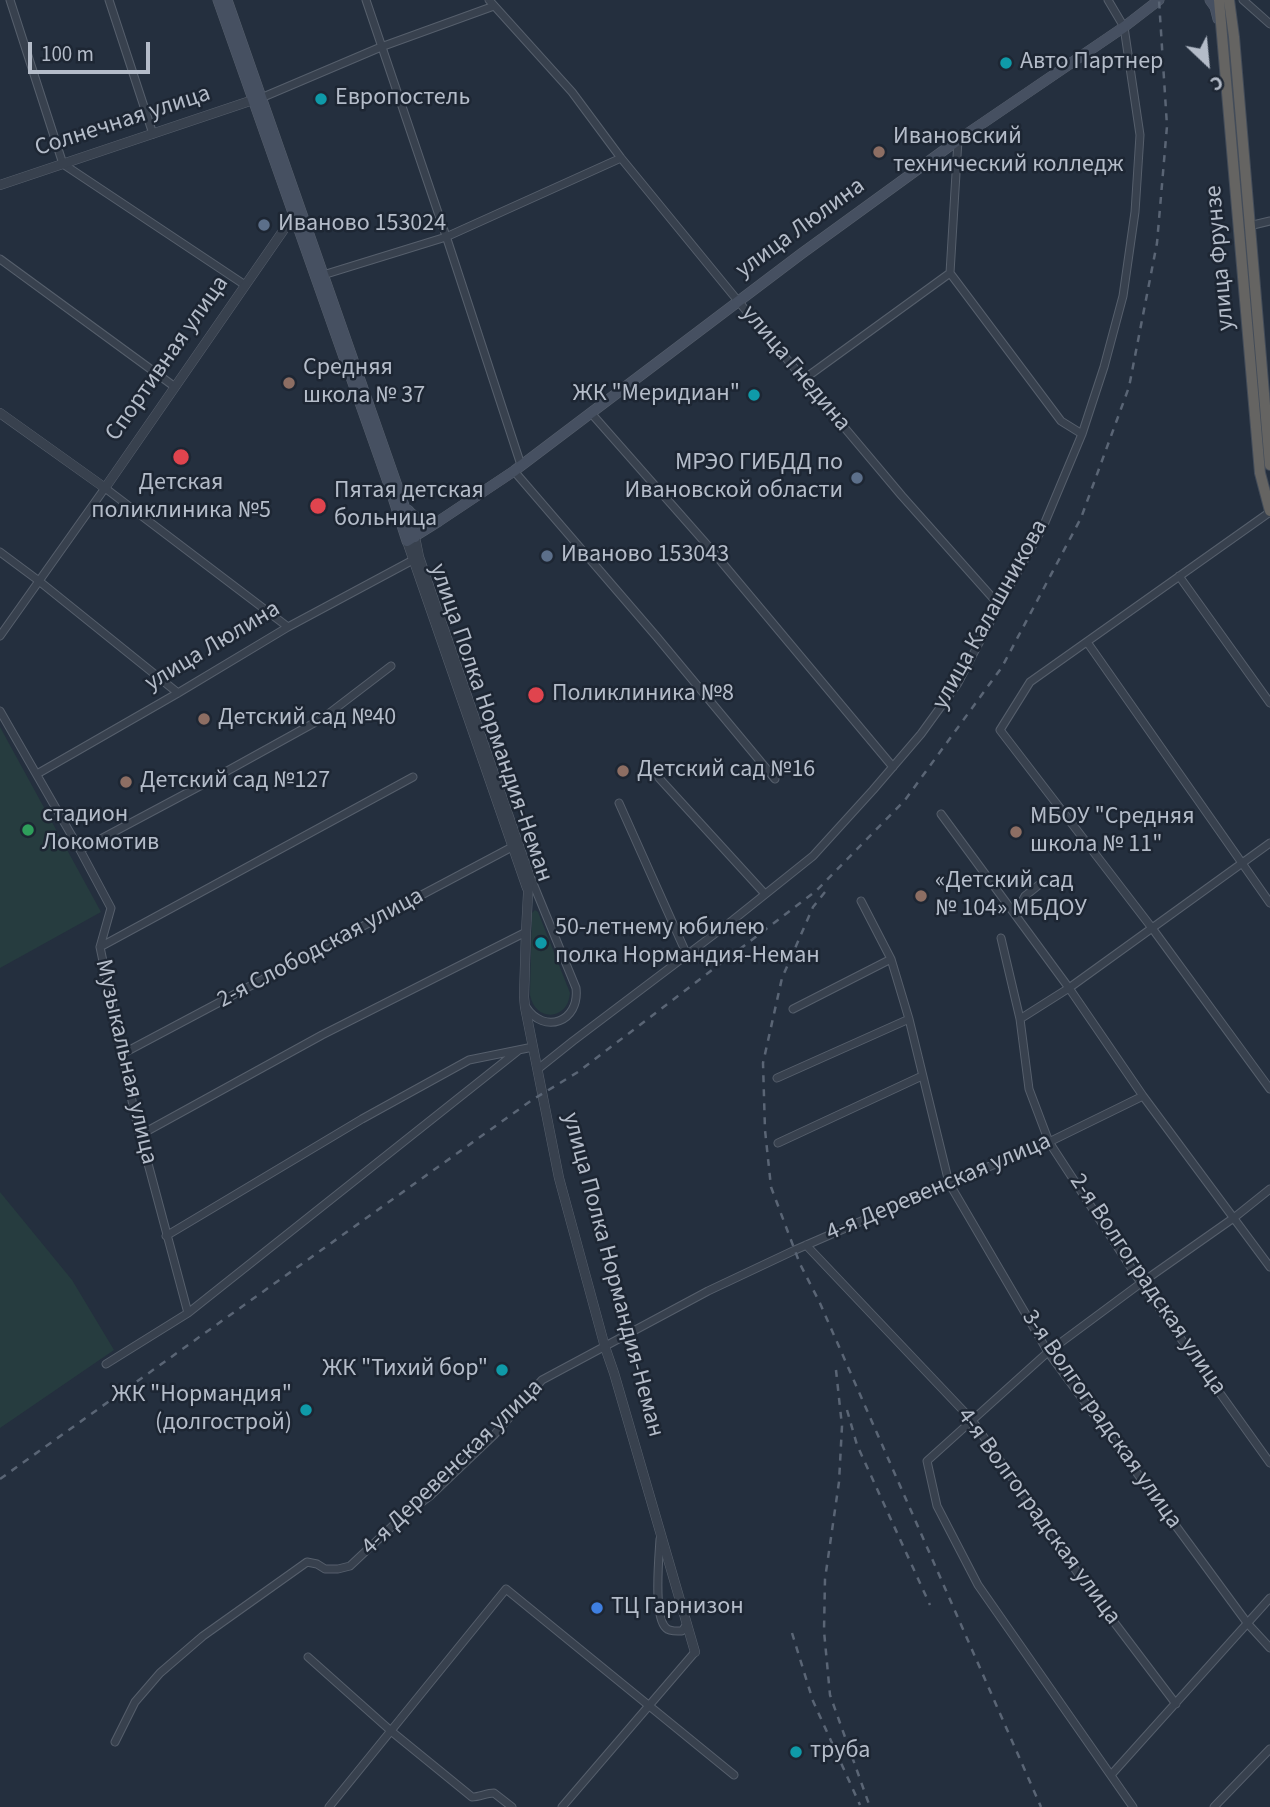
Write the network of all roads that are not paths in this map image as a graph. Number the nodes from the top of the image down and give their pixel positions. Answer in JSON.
{"nodes":[{"id":1,"x":10,"y":0,"type":"edge"},
{"id":2,"x":109,"y":0,"type":"edge"},
{"id":3,"x":218,"y":0,"type":"edge"},
{"id":4,"x":227,"y":0,"type":"edge"},
{"id":5,"x":366,"y":0,"type":"edge"},
{"id":6,"x":1108,"y":0,"type":"edge"},
{"id":7,"x":1159,"y":0,"type":"edge"},
{"id":8,"x":1210,"y":0,"type":"edge"},
{"id":9,"x":1219,"y":0,"type":"edge"},
{"id":10,"x":1228,"y":0,"type":"edge"},
{"id":11,"x":1243,"y":0,"type":"edge"},
{"id":12,"x":491,"y":3,"type":"edge"},
{"id":13,"x":1270,"y":24,"type":"edge"},
{"id":14,"x":1124,"y":27,"type":"junction"},
{"id":15,"x":1227,"y":34,"type":"junction"},
{"id":16,"x":381,"y":47,"type":"junction"},
{"id":17,"x":257,"y":99,"type":"junction"},
{"id":18,"x":153,"y":134,"type":"junction"},
{"id":19,"x":958,"y":140,"type":"junction"},
{"id":20,"x":621,"y":158,"type":"junction"},
{"id":21,"x":63,"y":164,"type":"junction"},
{"id":22,"x":0,"y":185,"type":"edge"},
{"id":23,"x":297,"y":214,"type":"junction"},
{"id":24,"x":1270,"y":222,"type":"edge"},
{"id":25,"x":1244,"y":227,"type":"junction"},
{"id":26,"x":446,"y":237,"type":"junction"},
{"id":27,"x":0,"y":259,"type":"edge"},
{"id":28,"x":950,"y":273,"type":"junction"},
{"id":29,"x":323,"y":275,"type":"junction"},
{"id":30,"x":245,"y":285,"type":"junction"},
{"id":31,"x":737,"y":301,"type":"junction"},
{"id":32,"x":804,"y":379,"type":"junction"},
{"id":33,"x":175,"y":387,"type":"junction"},
{"id":34,"x":0,"y":413,"type":"edge"},
{"id":35,"x":591,"y":413,"type":"junction"},
{"id":36,"x":1082,"y":434,"type":"junction"},
{"id":37,"x":1270,"y":465,"type":"edge"},
{"id":38,"x":517,"y":468,"type":"junction"},
{"id":39,"x":105,"y":488,"type":"junction"},
{"id":40,"x":472,"y":499,"type":"junction"},
{"id":41,"x":403,"y":504,"type":"junction"},
{"id":42,"x":1270,"y":512,"type":"edge"},
{"id":43,"x":439,"y":521,"type":"junction"},
{"id":44,"x":411,"y":542,"type":"junction"},
{"id":45,"x":0,"y":552,"type":"edge"},
{"id":46,"x":413,"y":560,"type":"junction"},
{"id":47,"x":1179,"y":576,"type":"junction"},
{"id":48,"x":39,"y":581,"type":"junction"},
{"id":49,"x":999,"y":605,"type":"junction"},
{"id":50,"x":288,"y":627,"type":"junction"},
{"id":51,"x":0,"y":636,"type":"edge"},
{"id":52,"x":1087,"y":642,"type":"junction"},
{"id":53,"x":391,"y":666,"type":"dead end"},
{"id":54,"x":178,"y":693,"type":"junction"},
{"id":55,"x":1270,"y":703,"type":"edge"},
{"id":56,"x":0,"y":711,"type":"edge"},
{"id":57,"x":893,"y":767,"type":"junction"},
{"id":58,"x":37,"y":774,"type":"junction"},
{"id":59,"x":413,"y":777,"type":"dead end"},
{"id":60,"x":659,"y":778,"type":"dead end"},
{"id":61,"x":775,"y":779,"type":"dead end"},
{"id":62,"x":619,"y":803,"type":"dead end"},
{"id":63,"x":941,"y":814,"type":"dead end"},
{"id":64,"x":1270,"y":844,"type":"edge"},
{"id":65,"x":515,"y":845,"type":"junction"},
{"id":66,"x":80,"y":850,"type":"junction"},
{"id":67,"x":1241,"y":864,"type":"junction"},
{"id":68,"x":530,"y":875,"type":"junction"},
{"id":69,"x":1040,"y":884,"type":"dead end"},
{"id":70,"x":765,"y":894,"type":"junction"},
{"id":71,"x":861,"y":901,"type":"dead end"},
{"id":72,"x":1270,"y":903,"type":"edge"},
{"id":73,"x":528,"y":904,"type":"junction"},
{"id":74,"x":1015,"y":914,"type":"junction"},
{"id":75,"x":1152,"y":928,"type":"junction"},
{"id":76,"x":526,"y":932,"type":"junction"},
{"id":77,"x":1001,"y":938,"type":"dead end"},
{"id":78,"x":100,"y":947,"type":"junction"},
{"id":79,"x":687,"y":955,"type":"junction"},
{"id":80,"x":891,"y":959,"type":"junction"},
{"id":81,"x":1069,"y":988,"type":"junction"},
{"id":82,"x":525,"y":1007,"type":"junction"},
{"id":83,"x":793,"y":1009,"type":"dead end"},
{"id":84,"x":1020,"y":1018,"type":"junction"},
{"id":85,"x":909,"y":1019,"type":"junction"},
{"id":86,"x":533,"y":1047,"type":"junction"},
{"id":87,"x":519,"y":1050,"type":"junction"},
{"id":88,"x":122,"y":1054,"type":"junction"},
{"id":89,"x":538,"y":1069,"type":"junction"},
{"id":90,"x":922,"y":1076,"type":"junction"},
{"id":91,"x":777,"y":1077,"type":"dead end"},
{"id":92,"x":1270,"y":1090,"type":"edge"},
{"id":93,"x":1143,"y":1096,"type":"junction"},
{"id":94,"x":140,"y":1135,"type":"junction"},
{"id":95,"x":1049,"y":1142,"type":"junction"},
{"id":96,"x":778,"y":1143,"type":"dead end"},
{"id":97,"x":949,"y":1183,"type":"junction"},
{"id":98,"x":1270,"y":1189,"type":"edge"},
{"id":99,"x":1235,"y":1217,"type":"junction"},
{"id":100,"x":166,"y":1236,"type":"junction"},
{"id":101,"x":806,"y":1245,"type":"junction"},
{"id":102,"x":1270,"y":1267,"type":"edge"},
{"id":103,"x":1141,"y":1283,"type":"junction"},
{"id":104,"x":188,"y":1313,"type":"junction"},
{"id":105,"x":605,"y":1347,"type":"junction"},
{"id":106,"x":1048,"y":1352,"type":"junction"},
{"id":107,"x":106,"y":1364,"type":"dead end"},
{"id":108,"x":972,"y":1420,"type":"junction"},
{"id":109,"x":1270,"y":1463,"type":"edge"},
{"id":110,"x":660,"y":1531,"type":"junction"},
{"id":111,"x":1270,"y":1598,"type":"edge"},
{"id":112,"x":687,"y":1624,"type":"junction"},
{"id":113,"x":1248,"y":1624,"type":"junction"},
{"id":114,"x":1270,"y":1648,"type":"edge"},
{"id":115,"x":695,"y":1652,"type":"joint"},
{"id":116,"x":308,"y":1657,"type":"dead end"},
{"id":117,"x":1176,"y":1704,"type":"junction"},
{"id":118,"x":649,"y":1705,"type":"junction"},
{"id":119,"x":391,"y":1731,"type":"junction"},
{"id":120,"x":115,"y":1742,"type":"dead end"},
{"id":121,"x":1270,"y":1749,"type":"edge"},
{"id":122,"x":1111,"y":1774,"type":"junction"},
{"id":123,"x":734,"y":1775,"type":"dead end"},
{"id":124,"x":329,"y":1807,"type":"edge"},
{"id":125,"x":512,"y":1807,"type":"edge"},
{"id":126,"x":562,"y":1807,"type":"edge"},
{"id":127,"x":1133,"y":1807,"type":"edge"},
{"id":128,"x":1214,"y":1807,"type":"edge"}],
"edges":[{"from":1,"to":21,"type":"street"},
{"from":2,"to":18,"type":"street"},
{"from":3,"to":17,"type":"main road","name":"улица Полка Нормандия-Неман"},
{"from":4,"to":17,"type":"main road","name":"улица Полка Нормандия-Неман"},
{"from":5,"to":16,"type":"street"},
{"from":6,"to":14,"type":"street","name":"улица Калашникова"},
{"from":7,"to":14,"type":"main road","name":"улица Люлина"},
{"from":8,"to":15,"type":"main road"},
{"from":9,"to":15,"type":"highway","name":"улица Фрунзе"},
{"from":10,"to":15,"type":"highway","name":"улица Фрунзе"},
{"from":11,"to":13,"type":"street"},
{"from":12,"to":16,"type":"street","name":"Солнечная улица"},
{"from":12,"to":20,"type":"street","name":"улица Гнедина"},
{"from":14,"to":19,"type":"main road","name":"улица Люлина"},
{"from":14,"to":36,"type":"street","name":"улица Калашникова"},
{"from":15,"to":25,"type":"highway","name":"улица Фрунзе"},
{"from":16,"to":17,"type":"street","name":"Солнечная улица"},
{"from":16,"to":26,"type":"street"},
{"from":17,"to":18,"type":"street","name":"Солнечная улица"},
{"from":17,"to":23,"type":"main road","name":"улица Полка Нормандия-Неман"},
{"from":18,"to":21,"type":"street","name":"Солнечная улица"},
{"from":19,"to":28,"type":"street"},
{"from":19,"to":31,"type":"main road","name":"улица Люлина"},
{"from":20,"to":26,"type":"street"},
{"from":20,"to":31,"type":"street","name":"улица Гнедина"},
{"from":21,"to":22,"type":"street","name":"Солнечная улица"},
{"from":21,"to":30,"type":"street"},
{"from":23,"to":29,"type":"main road","name":"улица Полка Нормандия-Неман"},
{"from":23,"to":30,"type":"street","name":"Спортивная улица"},
{"from":23,"to":44,"type":"main road","name":"улица Полка Нормандия-Неман"},
{"from":24,"to":25,"type":"street"},
{"from":25,"to":37,"type":"highway","name":"улица Фрунзе"},
{"from":25,"to":42,"type":"highway","name":"улица Фрунзе"},
{"from":26,"to":29,"type":"street"},
{"from":26,"to":38,"type":"street"},
{"from":27,"to":33,"type":"street"},
{"from":28,"to":32,"type":"street"},
{"from":28,"to":36,"type":"street"},
{"from":29,"to":41,"type":"main road","name":"улица Полка Нормандия-Неман"},
{"from":30,"to":33,"type":"street","name":"Спортивная улица"},
{"from":31,"to":32,"type":"street","name":"улица Гнедина"},
{"from":31,"to":35,"type":"main road","name":"улица Люлина"},
{"from":32,"to":49,"type":"street","name":"улица Гнедина"},
{"from":33,"to":39,"type":"street","name":"Спортивная улица"},
{"from":34,"to":39,"type":"street"},
{"from":35,"to":38,"type":"main road","name":"улица Люлина"},
{"from":35,"to":57,"type":"street"},
{"from":36,"to":49,"type":"street","name":"улица Калашникова"},
{"from":38,"to":40,"type":"main road","name":"улица Люлина"},
{"from":38,"to":61,"type":"street"},
{"from":39,"to":48,"type":"street","name":"Спортивная улица"},
{"from":39,"to":50,"type":"street"},
{"from":40,"to":43,"type":"main road","name":"улица Люлина"},
{"from":40,"to":44,"type":"main road","name":"улица Люлина"},
{"from":41,"to":43,"type":"main road"},
{"from":41,"to":44,"type":"main road","name":"улица Полка Нормандия-Неман"},
{"from":42,"to":47,"type":"street"},
{"from":43,"to":44,"type":"main road","name":"улица Люлина"},
{"from":44,"to":46,"type":"street","name":"улица Полка Нормандия-Неман"},
{"from":44,"to":65,"type":"street","name":"улица Полка Нормандия-Неман"},
{"from":45,"to":48,"type":"street"},
{"from":46,"to":50,"type":"street","name":"улица Люлина"},
{"from":46,"to":65,"type":"street","name":"улица Полка Нормандия-Неман"},
{"from":47,"to":52,"type":"street"},
{"from":47,"to":55,"type":"street"},
{"from":48,"to":51,"type":"street","name":"Спортивная улица"},
{"from":48,"to":54,"type":"street"},
{"from":49,"to":57,"type":"street","name":"улица Калашникова"},
{"from":50,"to":54,"type":"street","name":"улица Люлина"},
{"from":52,"to":67,"type":"street"},
{"from":52,"to":75,"type":"street"},
{"from":53,"to":66,"type":"street"},
{"from":54,"to":58,"type":"street","name":"улица Люлина"},
{"from":56,"to":58,"type":"street","name":"Музыкальная улица"},
{"from":57,"to":70,"type":"street","name":"улица Калашникова"},
{"from":58,"to":66,"type":"street","name":"Музыкальная улица"},
{"from":59,"to":78,"type":"street"},
{"from":60,"to":70,"type":"street"},
{"from":62,"to":79,"type":"street"},
{"from":63,"to":74,"type":"street"},
{"from":64,"to":67,"type":"street"},
{"from":65,"to":68,"type":"street","name":"улица Полка Нормандия-Неман"},
{"from":65,"to":73,"type":"street","name":"улица Полка Нормандия-Неман"},
{"from":65,"to":88,"type":"street","name":"2-я Слободская улица"},
{"from":66,"to":78,"type":"street","name":"Музыкальная улица"},
{"from":67,"to":72,"type":"street"},
{"from":67,"to":75,"type":"street"},
{"from":68,"to":73,"type":"street","name":"улица Полка Нормандия-Неман"},
{"from":68,"to":82,"type":"street"},
{"from":69,"to":74,"type":"street"},
{"from":70,"to":79,"type":"street","name":"улица Калашникова"},
{"from":71,"to":80,"type":"street","name":"3-я Волгоградская улица"},
{"from":73,"to":76,"type":"street","name":"улица Полка Нормандия-Неман"},
{"from":74,"to":81,"type":"street"},
{"from":75,"to":81,"type":"street"},
{"from":75,"to":92,"type":"street"},
{"from":76,"to":82,"type":"street","name":"улица Полка Нормандия-Неман"},
{"from":76,"to":94,"type":"street"},
{"from":77,"to":84,"type":"street","name":"2-я Волгоградская улица"},
{"from":78,"to":88,"type":"street","name":"Музыкальная улица"},
{"from":79,"to":89,"type":"street","name":"улица Калашникова"},
{"from":80,"to":83,"type":"street"},
{"from":80,"to":85,"type":"street","name":"3-я Волгоградская улица"},
{"from":81,"to":84,"type":"street"},
{"from":81,"to":93,"type":"street"},
{"from":82,"to":86,"type":"street","name":"улица Полка Нормандия-Неман"},
{"from":84,"to":95,"type":"street","name":"2-я Волгоградская улица"},
{"from":85,"to":90,"type":"street","name":"3-я Волгоградская улица"},
{"from":85,"to":91,"type":"street"},
{"from":86,"to":87,"type":"street"},
{"from":86,"to":89,"type":"street","name":"улица Полка Нормандия-Неман"},
{"from":87,"to":100,"type":"street"},
{"from":87,"to":104,"type":"street"},
{"from":88,"to":94,"type":"street","name":"Музыкальная улица"},
{"from":89,"to":105,"type":"street","name":"улица Полка Нормандия-Неман"},
{"from":90,"to":96,"type":"street"},
{"from":90,"to":97,"type":"street","name":"3-я Волгоградская улица"},
{"from":93,"to":95,"type":"street","name":"4-я Деревенская улица"},
{"from":93,"to":99,"type":"street"},
{"from":94,"to":100,"type":"street","name":"Музыкальная улица"},
{"from":95,"to":97,"type":"street","name":"4-я Деревенская улица"},
{"from":95,"to":103,"type":"street","name":"2-я Волгоградская улица"},
{"from":97,"to":101,"type":"street","name":"4-я Деревенская улица"},
{"from":97,"to":106,"type":"street","name":"3-я Волгоградская улица"},
{"from":98,"to":99,"type":"street"},
{"from":99,"to":102,"type":"street"},
{"from":99,"to":103,"type":"street"},
{"from":100,"to":104,"type":"street","name":"Музыкальная улица"},
{"from":101,"to":105,"type":"street","name":"4-я Деревенская улица"},
{"from":101,"to":108,"type":"street","name":"4-я Волгоградская улица"},
{"from":103,"to":106,"type":"street"},
{"from":103,"to":109,"type":"street","name":"2-я Волгоградская улица"},
{"from":104,"to":107,"type":"street"},
{"from":105,"to":110,"type":"street","name":"улица Полка Нормандия-Неман"},
{"from":105,"to":120,"type":"street","name":"4-я Деревенская улица"},
{"from":106,"to":108,"type":"street"},
{"from":106,"to":113,"type":"street","name":"3-я Волгоградская улица"},
{"from":108,"to":117,"type":"street","name":"4-я Волгоградская улица"},
{"from":108,"to":122,"type":"street"},
{"from":110,"to":112,"type":"street","name":"улица Полка Нормандия-Неман"},
{"from":110,"to":112,"type":"street"},
{"from":111,"to":113,"type":"street"},
{"from":112,"to":115,"type":"street","name":"улица Полка Нормандия-Неман"},
{"from":113,"to":114,"type":"street","name":"3-я Волгоградская улица"},
{"from":113,"to":117,"type":"street"},
{"from":115,"to":118,"type":"street"},
{"from":116,"to":119,"type":"street"},
{"from":117,"to":122,"type":"street"},
{"from":118,"to":119,"type":"street"},
{"from":118,"to":123,"type":"street"},
{"from":118,"to":126,"type":"street"},
{"from":119,"to":124,"type":"street"},
{"from":119,"to":125,"type":"street"},
{"from":121,"to":128,"type":"street"},
{"from":122,"to":127,"type":"street"}]}
